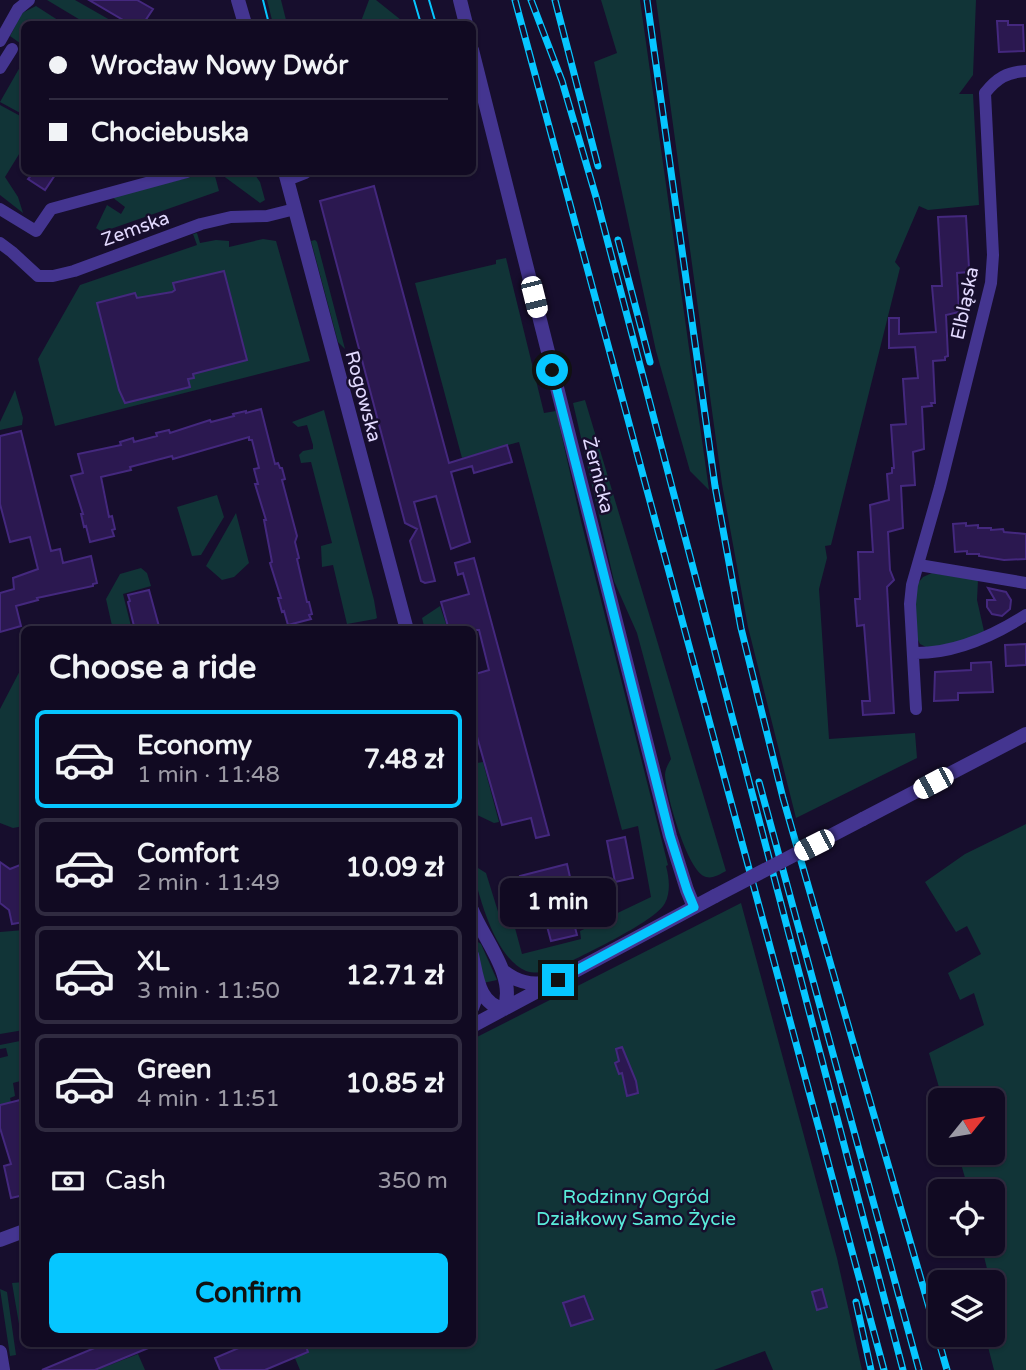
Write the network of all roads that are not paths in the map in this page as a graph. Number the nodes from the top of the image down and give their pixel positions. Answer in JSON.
{"nodes":[{"id":1,"x":29,"y":0,"type":"edge"},
{"id":2,"x":238,"y":0,"type":"edge"},
{"id":3,"x":460,"y":0,"type":"edge"},
{"id":4,"x":244,"y":21,"type":"edge"},
{"id":5,"x":465,"y":21,"type":"edge"},
{"id":6,"x":0,"y":41,"type":"edge"},
{"id":7,"x":12,"y":49,"type":"dead end"},
{"id":8,"x":0,"y":68,"type":"edge"},
{"id":9,"x":1026,"y":71,"type":"edge"},
{"id":10,"x":476,"y":84,"type":"edge"},
{"id":11,"x":479,"y":109,"type":"edge"},
{"id":12,"x":176,"y":175,"type":"edge"},
{"id":13,"x":286,"y":175,"type":"edge"},
{"id":14,"x":0,"y":209,"type":"edge"},
{"id":15,"x":295,"y":209,"type":"junction"},
{"id":16,"x":0,"y":243,"type":"edge"},
{"id":17,"x":919,"y":565,"type":"junction"},
{"id":18,"x":1026,"y":583,"type":"edge"},
{"id":19,"x":1026,"y":615,"type":"edge"},
{"id":20,"x":406,"y":626,"type":"edge"},
{"id":21,"x":913,"y":653,"type":"junction"},
{"id":22,"x":916,"y":709,"type":"dead end"},
{"id":23,"x":1026,"y":734,"type":"edge"},
{"id":24,"x":694,"y":907,"type":"junction"},
{"id":25,"x":476,"y":918,"type":"edge"},
{"id":26,"x":503,"y":971,"type":"junction"},
{"id":27,"x":476,"y":975,"type":"edge"},
{"id":28,"x":558,"y":980,"type":"junction"},
{"id":29,"x":479,"y":990,"type":"junction"},
{"id":30,"x":476,"y":998,"type":"edge"},
{"id":31,"x":503,"y":1009,"type":"junction"},
{"id":32,"x":476,"y":1024,"type":"edge"},
{"id":33,"x":21,"y":1232,"type":"edge"},
{"id":34,"x":0,"y":1240,"type":"edge"},
{"id":35,"x":0,"y":1352,"type":"edge"},
{"id":36,"x":3,"y":1370,"type":"edge"}],
"edges":[{"from":1,"to":6,"type":"street"},
{"from":2,"to":4,"type":"street"},
{"from":3,"to":5,"type":"street"},
{"from":7,"to":8,"type":"street"},
{"from":9,"to":17,"type":"street","name":"Elbląska"},
{"from":10,"to":11,"type":"street","name":"Żernicka"},
{"from":11,"to":24,"type":"street","name":"Żernicka"},
{"from":12,"to":14,"type":"street"},
{"from":13,"to":15,"type":"street","name":"Rogowska"},
{"from":15,"to":16,"type":"street","name":"Zemska"},
{"from":15,"to":20,"type":"street","name":"Rogowska"},
{"from":17,"to":18,"type":"street"},
{"from":17,"to":21,"type":"street","name":"Elbląska"},
{"from":19,"to":21,"type":"street"},
{"from":21,"to":22,"type":"street","name":"Elbląska"},
{"from":23,"to":24,"type":"street","bridge":true},
{"from":24,"to":28,"type":"street"},
{"from":25,"to":26,"type":"street"},
{"from":26,"to":28,"type":"street"},
{"from":26,"to":31,"type":"street"},
{"from":27,"to":29,"type":"street"},
{"from":28,"to":31,"type":"street"},
{"from":29,"to":30,"type":"street"},
{"from":29,"to":31,"type":"street"},
{"from":31,"to":32,"type":"street"},
{"from":33,"to":34,"type":"street"},
{"from":35,"to":36,"type":"street"}]}
